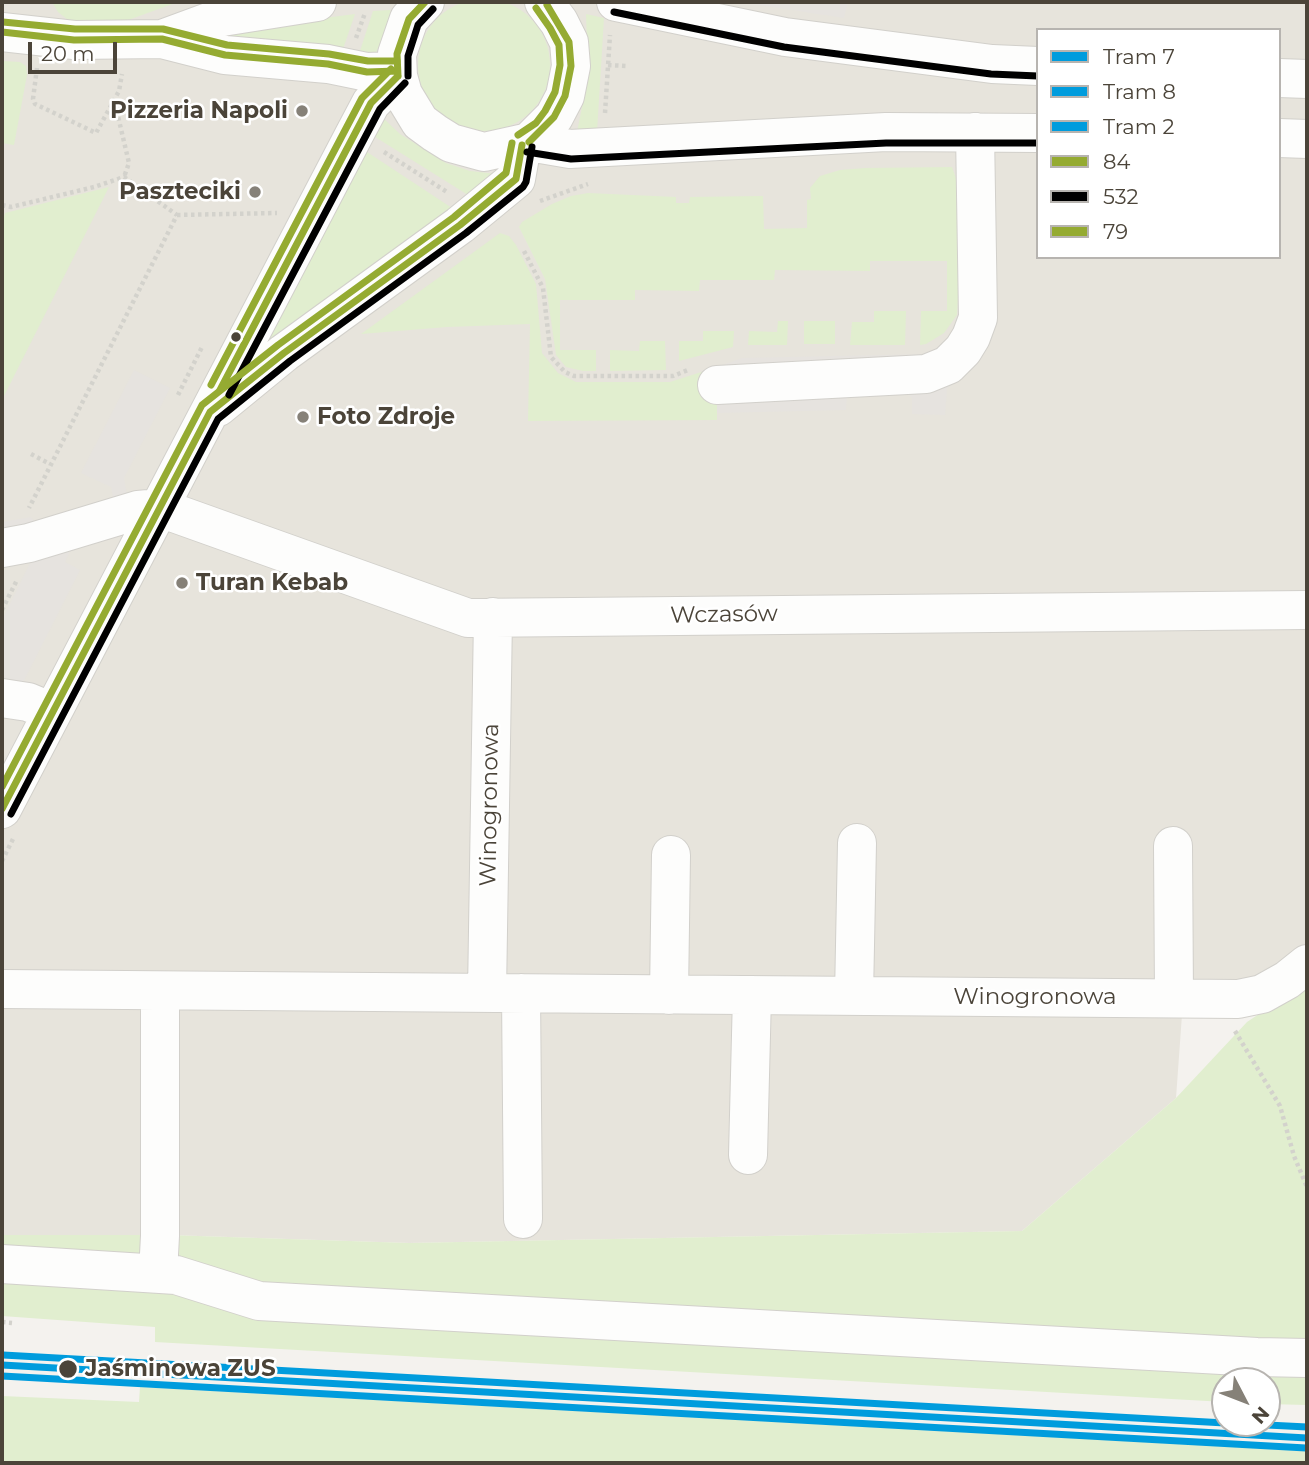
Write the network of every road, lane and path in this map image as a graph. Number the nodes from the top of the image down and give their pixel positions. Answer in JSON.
{"nodes":[{"id":1,"x":317,"y":2,"type":"edge"},
{"id":2,"x":425,"y":2,"type":"edge"},
{"id":3,"x":552,"y":3,"type":"edge"},
{"id":4,"x":365,"y":13,"type":"dead end"},
{"id":5,"x":613,"y":16,"type":"edge"},
{"id":6,"x":17,"y":23,"type":"edge"},
{"id":7,"x":356,"y":38,"type":"dead end"},
{"id":8,"x":162,"y":39,"type":"junction"},
{"id":9,"x":608,"y":65,"type":"junction"},
{"id":10,"x":626,"y":66,"type":"dead end"},
{"id":11,"x":1036,"y":66,"type":"edge"},
{"id":12,"x":398,"y":74,"type":"junction"},
{"id":13,"x":36,"y":76,"type":"dead end"},
{"id":14,"x":1281,"y":78,"type":"edge"},
{"id":15,"x":1307,"y":79,"type":"edge"},
{"id":16,"x":121,"y":80,"type":"dead end"},
{"id":17,"x":111,"y":106,"type":"junction"},
{"id":18,"x":605,"y":123,"type":"dead end"},
{"id":19,"x":975,"y":132,"type":"junction"},
{"id":20,"x":1036,"y":133,"type":"edge"},
{"id":21,"x":1281,"y":138,"type":"edge"},
{"id":22,"x":1307,"y":139,"type":"edge"},
{"id":23,"x":526,"y":144,"type":"junction"},
{"id":24,"x":375,"y":147,"type":"dead end"},
{"id":25,"x":124,"y":177,"type":"junction"},
{"id":26,"x":593,"y":183,"type":"dead end"},
{"id":27,"x":454,"y":197,"type":"dead end"},
{"id":28,"x":536,"y":202,"type":"dead end"},
{"id":29,"x":2,"y":205,"type":"edge"},
{"id":30,"x":290,"y":213,"type":"dead end"},
{"id":31,"x":177,"y":215,"type":"junction"},
{"id":32,"x":524,"y":251,"type":"dead end"},
{"id":33,"x":707,"y":376,"type":"joint"},
{"id":34,"x":211,"y":412,"type":"junction"},
{"id":35,"x":30,"y":454,"type":"dead end"},
{"id":36,"x":50,"y":464,"type":"junction"},
{"id":37,"x":160,"y":508,"type":"junction"},
{"id":38,"x":28,"y":510,"type":"dead end"},
{"id":39,"x":2,"y":548,"type":"edge"},
{"id":40,"x":1307,"y":610,"type":"edge"},
{"id":41,"x":493,"y":617,"type":"junction"},
{"id":42,"x":2,"y":698,"type":"edge"},
{"id":43,"x":52,"y":712,"type":"junction"},
{"id":44,"x":2,"y":809,"type":"edge"},
{"id":45,"x":857,"y":844,"type":"dead end"},
{"id":46,"x":1173,"y":846,"type":"dead end"},
{"id":47,"x":671,"y":855,"type":"dead end"},
{"id":48,"x":1307,"y":964,"type":"edge"},
{"id":49,"x":2,"y":989,"type":"edge"},
{"id":50,"x":160,"y":990,"type":"junction"},
{"id":51,"x":504,"y":993,"type":"junction"},
{"id":52,"x":669,"y":995,"type":"junction"},
{"id":53,"x":752,"y":995,"type":"junction"},
{"id":54,"x":854,"y":996,"type":"junction"},
{"id":55,"x":1174,"y":997,"type":"junction"},
{"id":56,"x":1214,"y":998,"type":"junction"},
{"id":57,"x":748,"y":1155,"type":"dead end"},
{"id":58,"x":1307,"y":1187,"type":"edge"},
{"id":59,"x":523,"y":1219,"type":"dead end"},
{"id":60,"x":2,"y":1264,"type":"edge"},
{"id":61,"x":158,"y":1273,"type":"junction"},
{"id":62,"x":2,"y":1322,"type":"edge"},
{"id":63,"x":12,"y":1323,"type":"dead end"},
{"id":64,"x":1307,"y":1358,"type":"edge"}],
"edges":[{"from":1,"to":8,"type":"street"},
{"from":2,"to":12,"type":"street"},
{"from":3,"to":23,"type":"street"},
{"from":4,"to":7,"type":"path"},
{"from":5,"to":9,"type":"path"},
{"from":5,"to":11,"type":"street"},
{"from":6,"to":8,"type":"street"},
{"from":8,"to":12,"type":"street"},
{"from":9,"to":10,"type":"path"},
{"from":9,"to":18,"type":"path"},
{"from":12,"to":23,"type":"street"},
{"from":12,"to":34,"type":"street"},
{"from":13,"to":17,"type":"path"},
{"from":14,"to":15,"type":"street"},
{"from":16,"to":17,"type":"path"},
{"from":17,"to":25,"type":"path"},
{"from":19,"to":20,"type":"street"},
{"from":19,"to":23,"type":"street"},
{"from":19,"to":33,"type":"street"},
{"from":21,"to":22,"type":"street"},
{"from":23,"to":34,"type":"street"},
{"from":24,"to":27,"type":"path"},
{"from":25,"to":29,"type":"path"},
{"from":25,"to":31,"type":"path"},
{"from":26,"to":28,"type":"path"},
{"from":30,"to":31,"type":"path"},
{"from":31,"to":36,"type":"path"},
{"from":32,"to":33,"type":"path"},
{"from":34,"to":37,"type":"street"},
{"from":35,"to":36,"type":"path"},
{"from":36,"to":38,"type":"path"},
{"from":37,"to":39,"type":"street"},
{"from":37,"to":41,"type":"street","name":"Wczasów"},
{"from":37,"to":43,"type":"street"},
{"from":40,"to":41,"type":"street","name":"Wczasów"},
{"from":41,"to":51,"type":"street","name":"Winogronowa"},
{"from":42,"to":43,"type":"street"},
{"from":43,"to":44,"type":"street"},
{"from":45,"to":54,"type":"street"},
{"from":46,"to":55,"type":"street"},
{"from":47,"to":52,"type":"street"},
{"from":48,"to":56,"type":"street","name":"Winogronowa"},
{"from":49,"to":50,"type":"street","name":"Winogronowa"},
{"from":50,"to":51,"type":"street","name":"Winogronowa"},
{"from":50,"to":61,"type":"street"},
{"from":51,"to":52,"type":"street","name":"Winogronowa"},
{"from":51,"to":59,"type":"street","name":"Winogronowa"},
{"from":52,"to":53,"type":"street","name":"Winogronowa"},
{"from":53,"to":54,"type":"street","name":"Winogronowa"},
{"from":53,"to":57,"type":"street"},
{"from":54,"to":55,"type":"street","name":"Winogronowa"},
{"from":55,"to":56,"type":"street","name":"Winogronowa"},
{"from":56,"to":58,"type":"path"},
{"from":60,"to":61,"type":"street"},
{"from":61,"to":64,"type":"street"},
{"from":62,"to":63,"type":"path"}]}
